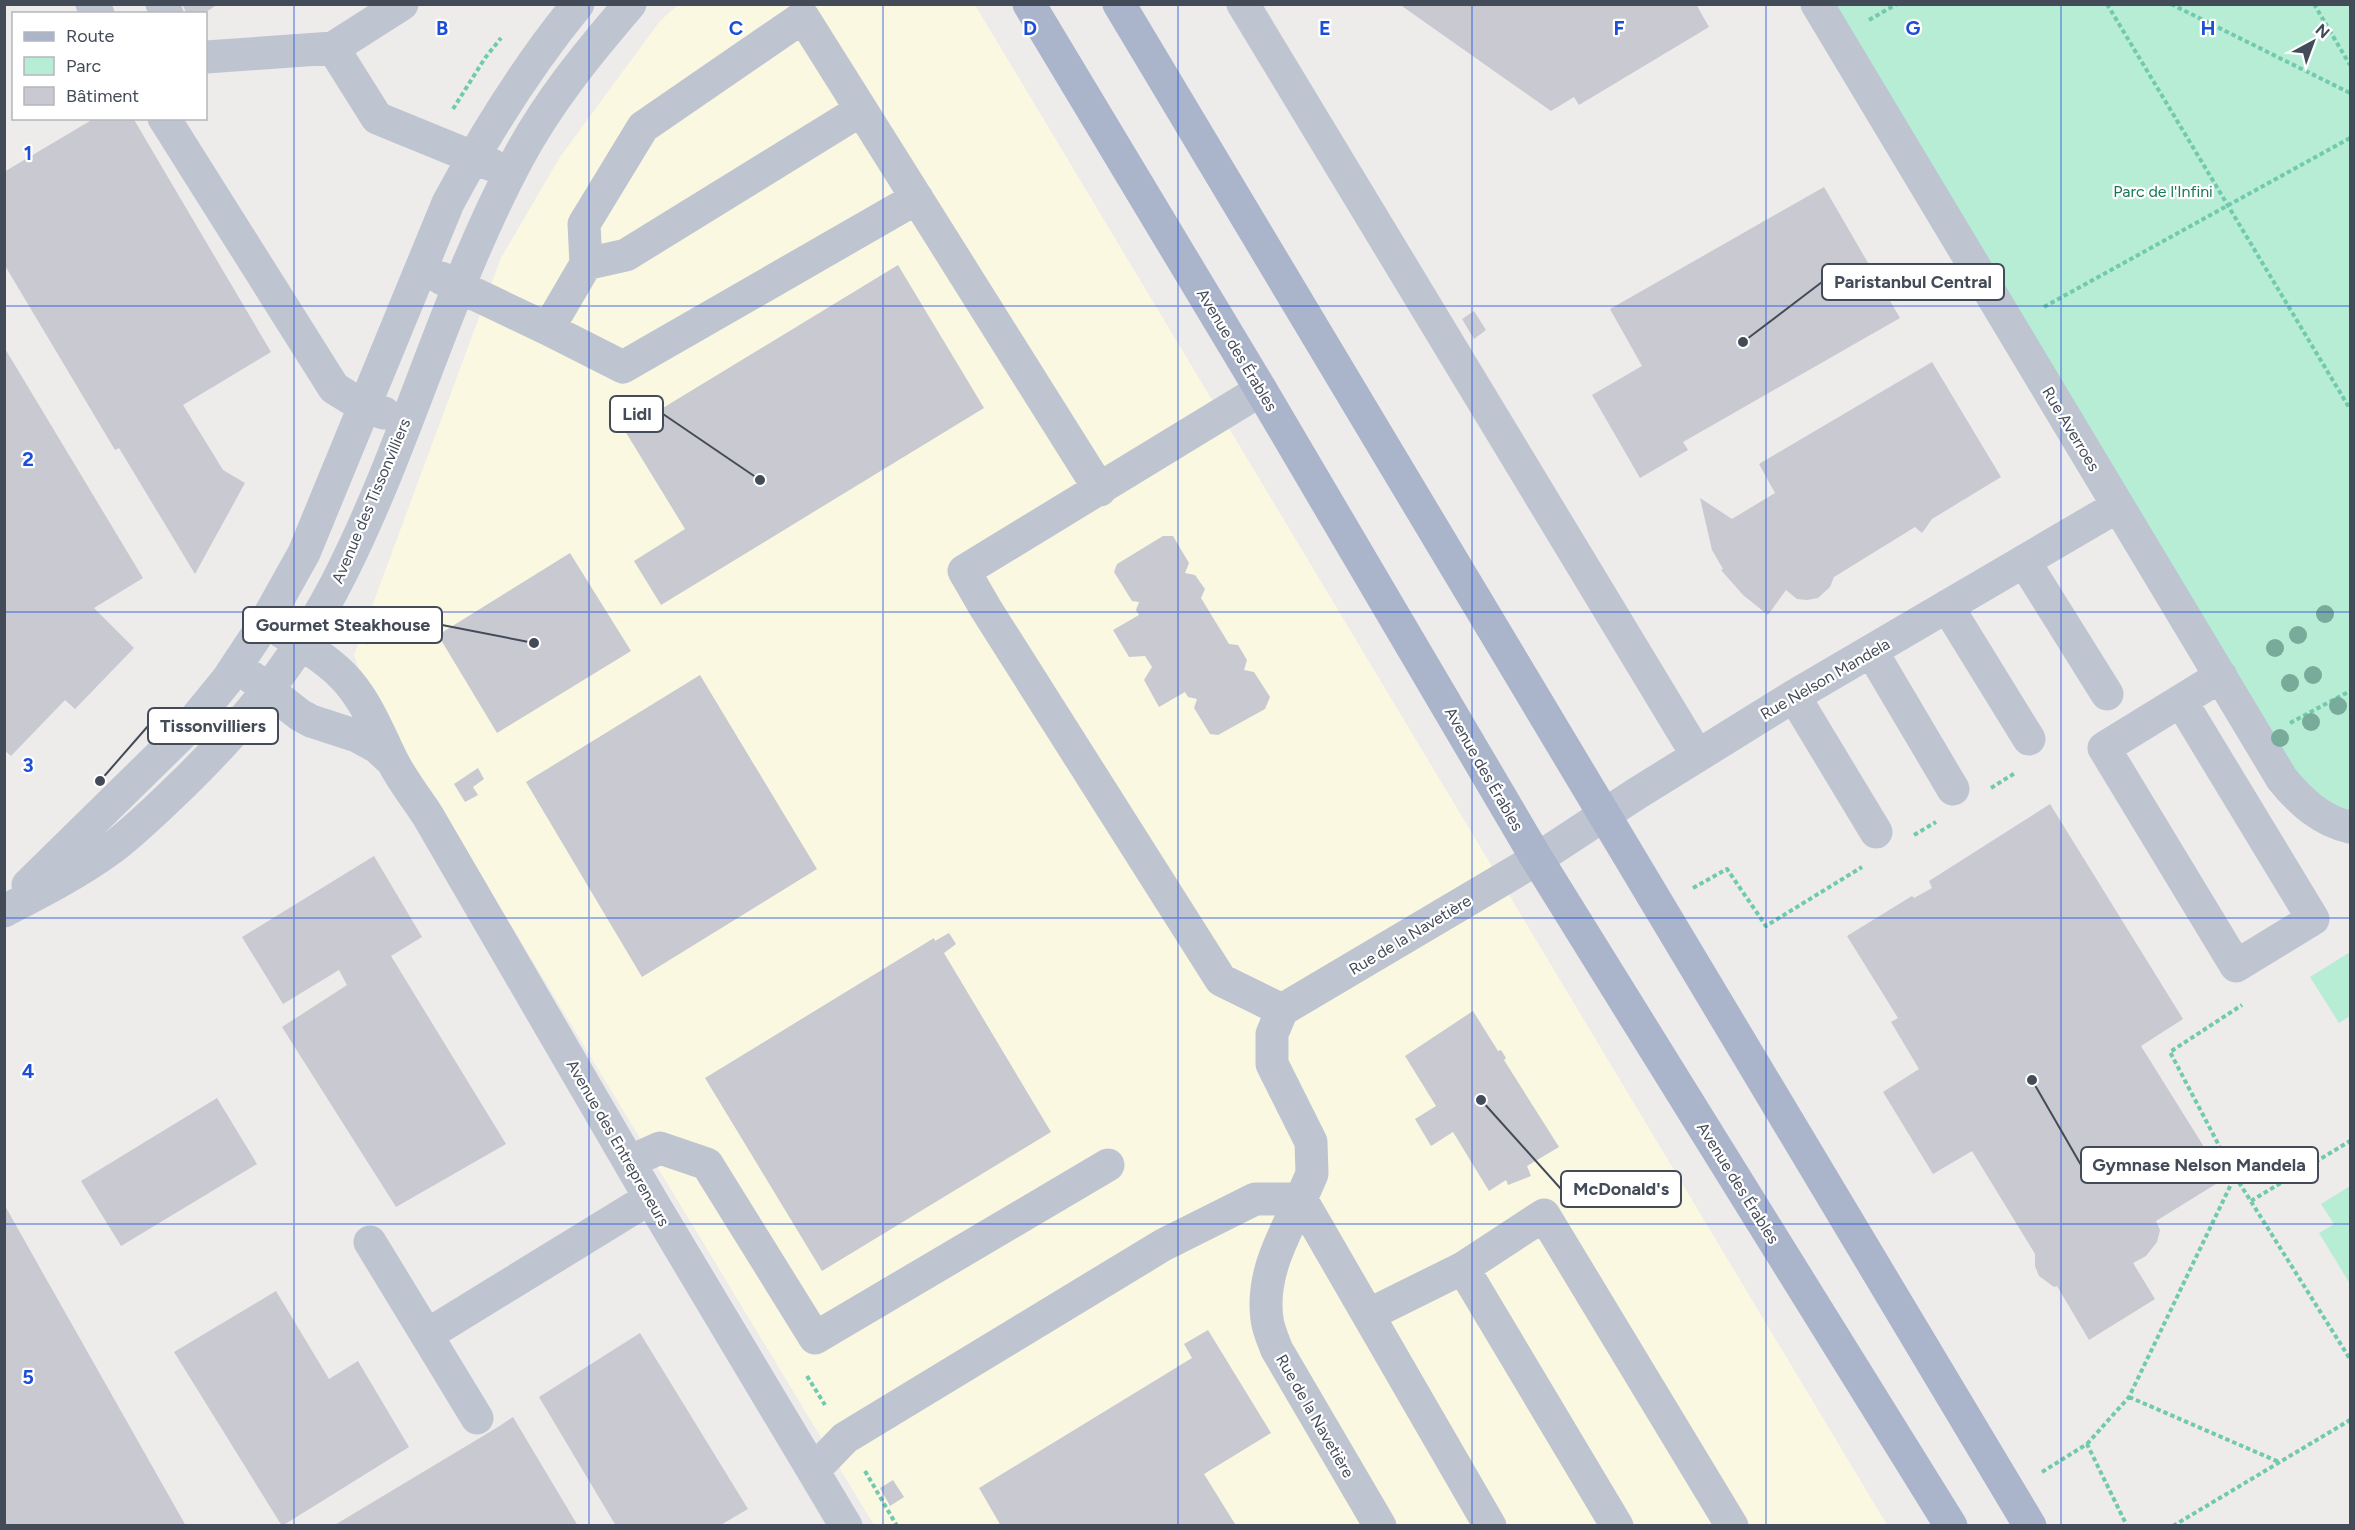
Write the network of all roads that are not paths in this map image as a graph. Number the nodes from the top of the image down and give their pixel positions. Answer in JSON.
{"nodes":[{"id":1,"x":402,"y":4,"type":"edge"},
{"id":2,"x":578,"y":4,"type":"edge"},
{"id":3,"x":630,"y":4,"type":"edge"},
{"id":4,"x":1029,"y":4,"type":"edge"},
{"id":5,"x":1119,"y":4,"type":"edge"},
{"id":6,"x":1243,"y":4,"type":"edge"},
{"id":7,"x":1817,"y":4,"type":"edge"},
{"id":8,"x":333,"y":48,"type":"junction"},
{"id":9,"x":207,"y":57,"type":"edge"},
{"id":10,"x":861,"y":110,"type":"junction"},
{"id":11,"x":165,"y":120,"type":"edge"},
{"id":12,"x":473,"y":156,"type":"junction"},
{"id":13,"x":510,"y":174,"type":"junction"},
{"id":14,"x":917,"y":198,"type":"junction"},
{"id":15,"x":586,"y":264,"type":"junction"},
{"id":16,"x":420,"y":268,"type":"junction"},
{"id":17,"x":460,"y":287,"type":"junction"},
{"id":18,"x":548,"y":329,"type":"junction"},
{"id":19,"x":1261,"y":390,"type":"junction"},
{"id":20,"x":363,"y":406,"type":"junction"},
{"id":21,"x":405,"y":421,"type":"junction"},
{"id":22,"x":1100,"y":490,"type":"junction"},
{"id":23,"x":2118,"y":506,"type":"junction"},
{"id":24,"x":2024,"y":561,"type":"junction"},
{"id":25,"x":1947,"y":606,"type":"junction"},
{"id":26,"x":266,"y":621,"type":"junction"},
{"id":27,"x":301,"y":644,"type":"junction"},
{"id":28,"x":1872,"y":652,"type":"junction"},
{"id":29,"x":237,"y":666,"type":"junction"},
{"id":30,"x":2222,"y":676,"type":"junction"},
{"id":31,"x":268,"y":690,"type":"junction"},
{"id":32,"x":2107,"y":694,"type":"dead end"},
{"id":33,"x":1794,"y":696,"type":"junction"},
{"id":34,"x":2181,"y":701,"type":"junction"},
{"id":35,"x":2029,"y":739,"type":"dead end"},
{"id":36,"x":1697,"y":755,"type":"junction"},
{"id":37,"x":391,"y":760,"type":"junction"},
{"id":38,"x":1953,"y":789,"type":"dead end"},
{"id":39,"x":1603,"y":815,"type":"junction"},
{"id":40,"x":2350,"y":827,"type":"edge"},
{"id":41,"x":1876,"y":832,"type":"dead end"},
{"id":42,"x":1537,"y":859,"type":"junction"},
{"id":43,"x":4,"y":910,"type":"edge"},
{"id":44,"x":1282,"y":1010,"type":"junction"},
{"id":45,"x":629,"y":1161,"type":"junction"},
{"id":46,"x":1108,"y":1165,"type":"dead end"},
{"id":47,"x":650,"y":1198,"type":"junction"},
{"id":48,"x":1301,"y":1199,"type":"junction"},
{"id":49,"x":370,"y":1242,"type":"dead end"},
{"id":50,"x":1463,"y":1268,"type":"junction"},
{"id":51,"x":1368,"y":1316,"type":"junction"},
{"id":52,"x":427,"y":1335,"type":"junction"},
{"id":53,"x":477,"y":1418,"type":"dead end"},
{"id":54,"x":813,"y":1471,"type":"junction"},
{"id":55,"x":846,"y":1526,"type":"edge"},
{"id":56,"x":1380,"y":1526,"type":"edge"},
{"id":57,"x":1490,"y":1526,"type":"edge"},
{"id":58,"x":1617,"y":1526,"type":"edge"},
{"id":59,"x":1732,"y":1526,"type":"edge"},
{"id":60,"x":1951,"y":1526,"type":"edge"},
{"id":61,"x":2030,"y":1526,"type":"edge"}],
"edges":[{"from":1,"to":8,"type":"street"},
{"from":2,"to":12,"type":"street","name":"Avenue des Tissonvilliers"},
{"from":3,"to":13,"type":"street","name":"Avenue des Tissonvilliers"},
{"from":4,"to":19,"type":"main road","name":"Avenue des Érables"},
{"from":5,"to":39,"type":"main road"},
{"from":6,"to":36,"type":"street"},
{"from":7,"to":23,"type":"street","name":"Rue Averroes"},
{"from":8,"to":9,"type":"street"},
{"from":8,"to":12,"type":"street"},
{"from":10,"to":14,"type":"street"},
{"from":10,"to":15,"type":"street"},
{"from":10,"to":15,"type":"street"},
{"from":11,"to":20,"type":"street"},
{"from":12,"to":13,"type":"street"},
{"from":12,"to":16,"type":"street","name":"Avenue des Tissonvilliers"},
{"from":13,"to":17,"type":"street","name":"Avenue des Tissonvilliers"},
{"from":14,"to":18,"type":"street"},
{"from":14,"to":22,"type":"street"},
{"from":15,"to":18,"type":"street"},
{"from":16,"to":17,"type":"street"},
{"from":16,"to":20,"type":"street","name":"Avenue des Tissonvilliers"},
{"from":17,"to":18,"type":"street"},
{"from":17,"to":21,"type":"street","name":"Avenue des Tissonvilliers"},
{"from":19,"to":22,"type":"street"},
{"from":19,"to":42,"type":"main road","name":"Avenue des Érables"},
{"from":20,"to":21,"type":"street"},
{"from":20,"to":26,"type":"street","name":"Avenue des Tissonvilliers"},
{"from":21,"to":27,"type":"street","name":"Avenue des Tissonvilliers"},
{"from":22,"to":44,"type":"street"},
{"from":23,"to":24,"type":"street","name":"Rue Nelson Mandela"},
{"from":23,"to":30,"type":"street","name":"Rue Averroes"},
{"from":24,"to":25,"type":"street","name":"Rue Nelson Mandela"},
{"from":24,"to":32,"type":"street"},
{"from":25,"to":28,"type":"street","name":"Rue Nelson Mandela"},
{"from":25,"to":35,"type":"street"},
{"from":26,"to":27,"type":"street","name":"Avenue des Entrepreneurs"},
{"from":26,"to":29,"type":"street","name":"Avenue des Tissonvilliers"},
{"from":27,"to":31,"type":"street","name":"Avenue des Tissonvilliers"},
{"from":27,"to":37,"type":"street","name":"Avenue des Entrepreneurs"},
{"from":28,"to":33,"type":"street","name":"Rue Nelson Mandela"},
{"from":28,"to":38,"type":"street"},
{"from":29,"to":31,"type":"street","name":"Avenue des Entrepreneurs"},
{"from":29,"to":43,"type":"street","name":"Avenue des Tissonvilliers"},
{"from":30,"to":34,"type":"street"},
{"from":30,"to":40,"type":"street","name":"Rue Averroes"},
{"from":31,"to":37,"type":"street","name":"Avenue des Entrepreneurs"},
{"from":31,"to":43,"type":"street","name":"Avenue des Tissonvilliers"},
{"from":33,"to":36,"type":"street","name":"Rue Nelson Mandela"},
{"from":33,"to":41,"type":"street"},
{"from":34,"to":34,"type":"street"},
{"from":36,"to":39,"type":"street","name":"Rue Nelson Mandela"},
{"from":37,"to":45,"type":"street","name":"Avenue des Entrepreneurs"},
{"from":39,"to":42,"type":"street","name":"Rue Nelson Mandela"},
{"from":39,"to":61,"type":"main road"},
{"from":42,"to":44,"type":"street","name":"Rue de la Navetière"},
{"from":42,"to":60,"type":"main road","name":"Avenue des Érables"},
{"from":44,"to":48,"type":"street","name":"Rue de la Navetière"},
{"from":45,"to":46,"type":"street"},
{"from":45,"to":47,"type":"street","name":"Avenue des Entrepreneurs"},
{"from":47,"to":52,"type":"street"},
{"from":47,"to":54,"type":"street","name":"Avenue des Entrepreneurs"},
{"from":48,"to":51,"type":"street"},
{"from":48,"to":54,"type":"street"},
{"from":48,"to":56,"type":"street","name":"Rue de la Navetière"},
{"from":49,"to":52,"type":"street"},
{"from":50,"to":51,"type":"street"},
{"from":50,"to":58,"type":"street"},
{"from":50,"to":59,"type":"street"},
{"from":51,"to":57,"type":"street"},
{"from":52,"to":53,"type":"street"},
{"from":54,"to":55,"type":"street","name":"Avenue des Entrepreneurs"}]}
